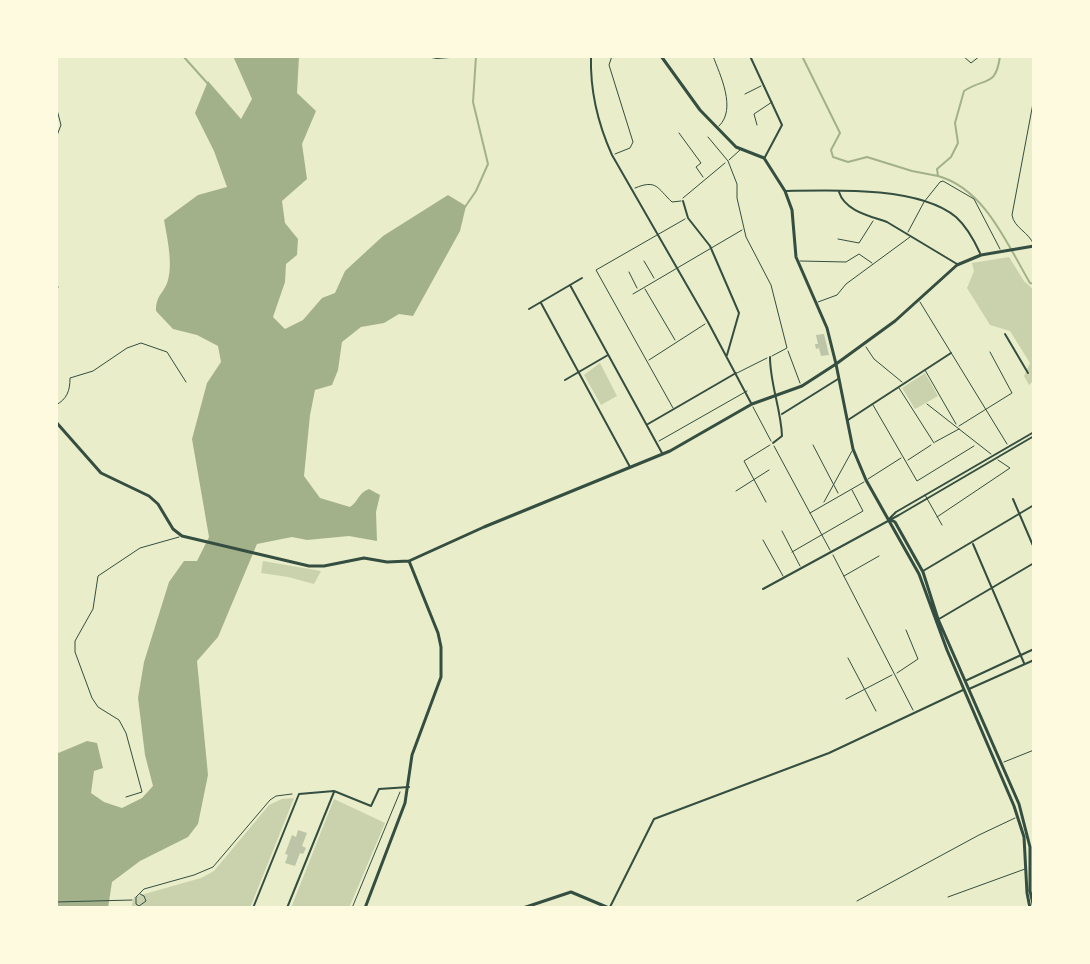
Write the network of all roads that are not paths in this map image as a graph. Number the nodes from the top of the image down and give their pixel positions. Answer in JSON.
{"nodes":[{"id":1,"x":426,"y":56,"type":"edge"},
{"id":2,"x":462,"y":56,"type":"edge"},
{"id":3,"x":591,"y":56,"type":"edge"},
{"id":4,"x":612,"y":56,"type":"edge"},
{"id":5,"x":661,"y":56,"type":"edge"},
{"id":6,"x":713,"y":56,"type":"edge"},
{"id":7,"x":750,"y":56,"type":"edge"},
{"id":8,"x":963,"y":56,"type":"edge"},
{"id":9,"x":980,"y":56,"type":"edge"},
{"id":10,"x":764,"y":85,"type":"junction"},
{"id":11,"x":745,"y":94,"type":"dead end"},
{"id":12,"x":1034,"y":98,"type":"edge"},
{"id":13,"x":772,"y":102,"type":"junction"},
{"id":14,"x":56,"y":106,"type":"edge"},
{"id":15,"x":757,"y":125,"type":"dead end"},
{"id":16,"x":717,"y":128,"type":"junction"},
{"id":17,"x":679,"y":133,"type":"dead end"},
{"id":18,"x":708,"y":137,"type":"dead end"},
{"id":19,"x":56,"y":138,"type":"edge"},
{"id":20,"x":740,"y":150,"type":"junction"},
{"id":21,"x":612,"y":155,"type":"junction"},
{"id":22,"x":764,"y":158,"type":"junction"},
{"id":23,"x":728,"y":161,"type":"junction"},
{"id":24,"x":705,"y":179,"type":"junction"},
{"id":25,"x":633,"y":189,"type":"junction"},
{"id":26,"x":838,"y":190,"type":"junction"},
{"id":27,"x":785,"y":191,"type":"junction"},
{"id":28,"x":683,"y":201,"type":"junction"},
{"id":29,"x":924,"y":202,"type":"junction"},
{"id":30,"x":688,"y":218,"type":"junction"},
{"id":31,"x":874,"y":219,"type":"junction"},
{"id":32,"x":744,"y":229,"type":"junction"},
{"id":33,"x":659,"y":234,"type":"junction"},
{"id":34,"x":911,"y":238,"type":"junction"},
{"id":35,"x":838,"y":239,"type":"dead end"},
{"id":36,"x":710,"y":246,"type":"junction"},
{"id":37,"x":1034,"y":246,"type":"edge"},
{"id":38,"x":1002,"y":252,"type":"junction"},
{"id":39,"x":981,"y":255,"type":"junction"},
{"id":40,"x":644,"y":261,"type":"dead end"},
{"id":41,"x":798,"y":262,"type":"junction"},
{"id":42,"x":874,"y":265,"type":"junction"},
{"id":43,"x":957,"y":265,"type":"junction"},
{"id":44,"x":677,"y":267,"type":"junction"},
{"id":45,"x":629,"y":272,"type":"dead end"},
{"id":46,"x":582,"y":278,"type":"dead end"},
{"id":47,"x":655,"y":280,"type":"junction"},
{"id":48,"x":56,"y":281,"type":"edge"},
{"id":49,"x":570,"y":285,"type":"junction"},
{"id":50,"x":644,"y":287,"type":"junction"},
{"id":51,"x":639,"y":290,"type":"junction"},
{"id":52,"x":56,"y":291,"type":"edge"},
{"id":53,"x":633,"y":294,"type":"dead end"},
{"id":54,"x":919,"y":300,"type":"junction"},
{"id":55,"x":816,"y":302,"type":"junction"},
{"id":56,"x":541,"y":303,"type":"junction"},
{"id":57,"x":529,"y":309,"type":"dead end"},
{"id":58,"x":708,"y":322,"type":"junction"},
{"id":59,"x":1005,"y":334,"type":"dead end"},
{"id":60,"x":676,"y":342,"type":"junction"},
{"id":61,"x":865,"y":344,"type":"junction"},
{"id":62,"x":787,"y":348,"type":"junction"},
{"id":63,"x":990,"y":352,"type":"dead end"},
{"id":64,"x":951,"y":353,"type":"junction"},
{"id":65,"x":609,"y":354,"type":"junction"},
{"id":66,"x":727,"y":356,"type":"junction"},
{"id":67,"x":770,"y":357,"type":"junction"},
{"id":68,"x":646,"y":361,"type":"junction"},
{"id":69,"x":836,"y":364,"type":"junction"},
{"id":70,"x":925,"y":370,"type":"junction"},
{"id":71,"x":578,"y":372,"type":"junction"},
{"id":72,"x":737,"y":373,"type":"junction"},
{"id":73,"x":1028,"y":373,"type":"dead end"},
{"id":74,"x":839,"y":378,"type":"junction"},
{"id":75,"x":565,"y":380,"type":"dead end"},
{"id":76,"x":186,"y":382,"type":"dead end"},
{"id":77,"x":904,"y":384,"type":"junction"},
{"id":78,"x":802,"y":386,"type":"junction"},
{"id":79,"x":899,"y":387,"type":"junction"},
{"id":80,"x":747,"y":391,"type":"junction"},
{"id":81,"x":775,"y":397,"type":"junction"},
{"id":82,"x":752,"y":404,"type":"junction"},
{"id":83,"x":873,"y":404,"type":"junction"},
{"id":84,"x":927,"y":404,"type":"dead end"},
{"id":85,"x":56,"y":405,"type":"edge"},
{"id":86,"x":673,"y":408,"type":"junction"},
{"id":87,"x":985,"y":411,"type":"junction"},
{"id":88,"x":781,"y":414,"type":"junction"},
{"id":89,"x":848,"y":421,"type":"junction"},
{"id":90,"x":56,"y":422,"type":"edge"},
{"id":91,"x":647,"y":424,"type":"junction"},
{"id":92,"x":958,"y":428,"type":"junction"},
{"id":93,"x":1034,"y":434,"type":"edge"},
{"id":94,"x":657,"y":443,"type":"junction"},
{"id":95,"x":773,"y":443,"type":"junction"},
{"id":96,"x":934,"y":443,"type":"junction"},
{"id":97,"x":977,"y":444,"type":"junction"},
{"id":98,"x":813,"y":445,"type":"dead end"},
{"id":99,"x":1010,"y":448,"type":"junction"},
{"id":100,"x":853,"y":449,"type":"junction"},
{"id":101,"x":662,"y":454,"type":"junction"},
{"id":102,"x":993,"y":455,"type":"junction"},
{"id":103,"x":903,"y":456,"type":"junction"},
{"id":104,"x":997,"y":458,"type":"junction"},
{"id":105,"x":906,"y":461,"type":"junction"},
{"id":106,"x":631,"y":468,"type":"junction"},
{"id":107,"x":769,"y":470,"type":"dead end"},
{"id":108,"x":754,"y":479,"type":"junction"},
{"id":109,"x":866,"y":480,"type":"junction"},
{"id":110,"x":832,"y":484,"type":"junction"},
{"id":111,"x":851,"y":489,"type":"junction"},
{"id":112,"x":736,"y":491,"type":"dead end"},
{"id":113,"x":840,"y":495,"type":"junction"},
{"id":114,"x":926,"y":497,"type":"junction"},
{"id":115,"x":1013,"y":499,"type":"dead end"},
{"id":116,"x":766,"y":502,"type":"dead end"},
{"id":117,"x":823,"y":504,"type":"junction"},
{"id":118,"x":1034,"y":505,"type":"edge"},
{"id":119,"x":809,"y":513,"type":"junction"},
{"id":120,"x":1019,"y":514,"type":"junction"},
{"id":121,"x":937,"y":517,"type":"junction"},
{"id":122,"x":889,"y":519,"type":"junction"},
{"id":123,"x":942,"y":525,"type":"dead end"},
{"id":124,"x":782,"y":531,"type":"dead end"},
{"id":125,"x":821,"y":535,"type":"junction"},
{"id":126,"x":182,"y":536,"type":"junction"},
{"id":127,"x":763,"y":540,"type":"dead end"},
{"id":128,"x":973,"y":542,"type":"junction"},
{"id":129,"x":1034,"y":548,"type":"edge"},
{"id":130,"x":792,"y":552,"type":"junction"},
{"id":131,"x":831,"y":552,"type":"junction"},
{"id":132,"x":879,"y":556,"type":"dead end"},
{"id":133,"x":409,"y":561,"type":"junction"},
{"id":134,"x":1034,"y":563,"type":"edge"},
{"id":135,"x":801,"y":568,"type":"junction"},
{"id":136,"x":921,"y":573,"type":"junction"},
{"id":137,"x":844,"y":576,"type":"junction"},
{"id":138,"x":784,"y":577,"type":"junction"},
{"id":139,"x":763,"y":589,"type":"dead end"},
{"id":140,"x":992,"y":589,"type":"junction"},
{"id":141,"x":936,"y":620,"type":"junction"},
{"id":142,"x":906,"y":630,"type":"dead end"},
{"id":143,"x":1034,"y":649,"type":"edge"},
{"id":144,"x":1021,"y":655,"type":"junction"},
{"id":145,"x":848,"y":658,"type":"dead end"},
{"id":146,"x":1034,"y":660,"type":"edge"},
{"id":147,"x":1025,"y":664,"type":"junction"},
{"id":148,"x":895,"y":674,"type":"junction"},
{"id":149,"x":964,"y":681,"type":"junction"},
{"id":150,"x":865,"y":689,"type":"junction"},
{"id":151,"x":966,"y":689,"type":"junction"},
{"id":152,"x":846,"y":699,"type":"dead end"},
{"id":153,"x":876,"y":711,"type":"dead end"},
{"id":154,"x":914,"y":712,"type":"junction"},
{"id":155,"x":1034,"y":750,"type":"edge"},
{"id":156,"x":1000,"y":764,"type":"junction"},
{"id":157,"x":409,"y":787,"type":"junction"},
{"id":158,"x":334,"y":791,"type":"junction"},
{"id":159,"x":126,"y":797,"type":"dead end"},
{"id":160,"x":1020,"y":816,"type":"junction"},
{"id":161,"x":1032,"y":860,"type":"edge"},
{"id":162,"x":1026,"y":869,"type":"junction"},
{"id":163,"x":948,"y":897,"type":"dead end"},
{"id":164,"x":857,"y":901,"type":"dead end"},
{"id":165,"x":253,"y":908,"type":"edge"},
{"id":166,"x":287,"y":908,"type":"edge"},
{"id":167,"x":365,"y":908,"type":"edge"},
{"id":168,"x":523,"y":908,"type":"edge"},
{"id":169,"x":609,"y":908,"type":"edge"},
{"id":170,"x":1032,"y":908,"type":"edge"}],
"edges":[{"from":1,"to":2,"type":"street"},
{"from":3,"to":21,"type":"street"},
{"from":4,"to":21,"type":"lane"},
{"from":5,"to":16,"type":"street"},
{"from":6,"to":16,"type":"lane"},
{"from":7,"to":10,"type":"street"},
{"from":8,"to":9,"type":"lane"},
{"from":10,"to":11,"type":"lane"},
{"from":10,"to":13,"type":"street"},
{"from":12,"to":37,"type":"lane"},
{"from":13,"to":15,"type":"lane"},
{"from":13,"to":22,"type":"street"},
{"from":14,"to":19,"type":"lane"},
{"from":16,"to":20,"type":"street"},
{"from":17,"to":24,"type":"lane"},
{"from":18,"to":23,"type":"lane"},
{"from":20,"to":22,"type":"street"},
{"from":20,"to":23,"type":"lane"},
{"from":21,"to":25,"type":"street"},
{"from":22,"to":27,"type":"street"},
{"from":23,"to":24,"type":"lane"},
{"from":23,"to":32,"type":"lane"},
{"from":24,"to":28,"type":"lane"},
{"from":25,"to":28,"type":"lane"},
{"from":25,"to":33,"type":"street"},
{"from":26,"to":27,"type":"street"},
{"from":26,"to":29,"type":"street"},
{"from":26,"to":31,"type":"street"},
{"from":27,"to":41,"type":"street"},
{"from":28,"to":30,"type":"street"},
{"from":29,"to":34,"type":"lane"},
{"from":29,"to":38,"type":"lane"},
{"from":29,"to":39,"type":"street"},
{"from":30,"to":33,"type":"lane"},
{"from":30,"to":36,"type":"street"},
{"from":31,"to":34,"type":"street"},
{"from":31,"to":35,"type":"lane"},
{"from":32,"to":36,"type":"lane"},
{"from":32,"to":62,"type":"lane"},
{"from":33,"to":44,"type":"street"},
{"from":33,"to":68,"type":"lane"},
{"from":34,"to":42,"type":"lane"},
{"from":34,"to":43,"type":"street"},
{"from":36,"to":44,"type":"lane"},
{"from":36,"to":66,"type":"street"},
{"from":37,"to":38,"type":"street"},
{"from":38,"to":39,"type":"street"},
{"from":39,"to":43,"type":"street"},
{"from":40,"to":47,"type":"lane"},
{"from":41,"to":42,"type":"lane"},
{"from":41,"to":55,"type":"street"},
{"from":42,"to":55,"type":"lane"},
{"from":43,"to":54,"type":"street"},
{"from":44,"to":47,"type":"lane"},
{"from":44,"to":58,"type":"street"},
{"from":45,"to":51,"type":"lane"},
{"from":46,"to":49,"type":"street"},
{"from":47,"to":50,"type":"lane"},
{"from":48,"to":52,"type":"lane"},
{"from":49,"to":56,"type":"street"},
{"from":49,"to":65,"type":"street"},
{"from":50,"to":51,"type":"lane"},
{"from":50,"to":60,"type":"lane"},
{"from":51,"to":53,"type":"lane"},
{"from":54,"to":61,"type":"street"},
{"from":54,"to":64,"type":"lane"},
{"from":55,"to":69,"type":"street"},
{"from":56,"to":57,"type":"street"},
{"from":56,"to":71,"type":"street"},
{"from":58,"to":60,"type":"lane"},
{"from":58,"to":66,"type":"street"},
{"from":59,"to":73,"type":"street"},
{"from":60,"to":68,"type":"lane"},
{"from":61,"to":69,"type":"street"},
{"from":61,"to":77,"type":"lane"},
{"from":62,"to":67,"type":"lane"},
{"from":62,"to":78,"type":"lane"},
{"from":63,"to":87,"type":"lane"},
{"from":64,"to":70,"type":"street"},
{"from":64,"to":87,"type":"lane"},
{"from":65,"to":71,"type":"street"},
{"from":65,"to":91,"type":"street"},
{"from":66,"to":72,"type":"street"},
{"from":67,"to":72,"type":"lane"},
{"from":67,"to":81,"type":"street"},
{"from":68,"to":86,"type":"lane"},
{"from":69,"to":74,"type":"street"},
{"from":69,"to":78,"type":"street"},
{"from":70,"to":77,"type":"street"},
{"from":70,"to":92,"type":"lane"},
{"from":71,"to":75,"type":"street"},
{"from":71,"to":106,"type":"street"},
{"from":72,"to":80,"type":"street"},
{"from":72,"to":86,"type":"street"},
{"from":74,"to":88,"type":"street"},
{"from":74,"to":89,"type":"street"},
{"from":76,"to":85,"type":"lane"},
{"from":77,"to":79,"type":"street"},
{"from":78,"to":81,"type":"street"},
{"from":79,"to":83,"type":"street"},
{"from":79,"to":96,"type":"lane"},
{"from":80,"to":82,"type":"street"},
{"from":80,"to":94,"type":"lane"},
{"from":81,"to":82,"type":"street"},
{"from":81,"to":88,"type":"street"},
{"from":82,"to":95,"type":"lane"},
{"from":82,"to":101,"type":"street"},
{"from":83,"to":89,"type":"street"},
{"from":83,"to":103,"type":"lane"},
{"from":84,"to":92,"type":"lane"},
{"from":86,"to":91,"type":"street"},
{"from":87,"to":92,"type":"lane"},
{"from":87,"to":99,"type":"lane"},
{"from":88,"to":95,"type":"street"},
{"from":89,"to":100,"type":"street"},
{"from":90,"to":126,"type":"street"},
{"from":91,"to":94,"type":"street"},
{"from":92,"to":96,"type":"lane"},
{"from":92,"to":97,"type":"lane"},
{"from":93,"to":99,"type":"street"},
{"from":94,"to":101,"type":"street"},
{"from":95,"to":108,"type":"lane"},
{"from":95,"to":119,"type":"lane"},
{"from":96,"to":105,"type":"lane"},
{"from":97,"to":102,"type":"lane"},
{"from":97,"to":105,"type":"lane"},
{"from":98,"to":110,"type":"lane"},
{"from":99,"to":102,"type":"street"},
{"from":99,"to":104,"type":"street"},
{"from":100,"to":109,"type":"street"},
{"from":100,"to":110,"type":"lane"},
{"from":101,"to":106,"type":"street"},
{"from":102,"to":104,"type":"lane"},
{"from":102,"to":114,"type":"street"},
{"from":103,"to":105,"type":"lane"},
{"from":103,"to":109,"type":"lane"},
{"from":104,"to":114,"type":"street"},
{"from":104,"to":121,"type":"lane"},
{"from":106,"to":133,"type":"street"},
{"from":107,"to":108,"type":"lane"},
{"from":108,"to":112,"type":"lane"},
{"from":108,"to":116,"type":"lane"},
{"from":109,"to":111,"type":"lane"},
{"from":109,"to":122,"type":"street"},
{"from":110,"to":113,"type":"lane"},
{"from":110,"to":117,"type":"lane"},
{"from":111,"to":113,"type":"lane"},
{"from":111,"to":125,"type":"lane"},
{"from":113,"to":117,"type":"lane"},
{"from":114,"to":121,"type":"lane"},
{"from":114,"to":122,"type":"street"},
{"from":115,"to":120,"type":"street"},
{"from":117,"to":119,"type":"lane"},
{"from":118,"to":120,"type":"street"},
{"from":119,"to":125,"type":"lane"},
{"from":120,"to":128,"type":"street"},
{"from":120,"to":129,"type":"street"},
{"from":121,"to":123,"type":"lane"},
{"from":122,"to":131,"type":"street"},
{"from":122,"to":136,"type":"street"},
{"from":124,"to":130,"type":"lane"},
{"from":125,"to":130,"type":"lane"},
{"from":125,"to":131,"type":"lane"},
{"from":126,"to":133,"type":"street"},
{"from":126,"to":159,"type":"lane"},
{"from":127,"to":138,"type":"lane"},
{"from":128,"to":136,"type":"street"},
{"from":128,"to":140,"type":"street"},
{"from":130,"to":135,"type":"lane"},
{"from":131,"to":135,"type":"street"},
{"from":131,"to":137,"type":"lane"},
{"from":132,"to":137,"type":"lane"},
{"from":133,"to":157,"type":"street"},
{"from":134,"to":140,"type":"street"},
{"from":135,"to":138,"type":"street"},
{"from":136,"to":141,"type":"street"},
{"from":137,"to":148,"type":"lane"},
{"from":138,"to":139,"type":"street"},
{"from":140,"to":141,"type":"street"},
{"from":140,"to":144,"type":"street"},
{"from":141,"to":149,"type":"street"},
{"from":141,"to":151,"type":"street"},
{"from":142,"to":148,"type":"lane"},
{"from":143,"to":144,"type":"street"},
{"from":144,"to":147,"type":"street"},
{"from":144,"to":149,"type":"street"},
{"from":145,"to":150,"type":"lane"},
{"from":146,"to":147,"type":"street"},
{"from":147,"to":151,"type":"street"},
{"from":148,"to":150,"type":"lane"},
{"from":148,"to":154,"type":"lane"},
{"from":149,"to":151,"type":"street"},
{"from":150,"to":152,"type":"lane"},
{"from":150,"to":153,"type":"lane"},
{"from":151,"to":154,"type":"street"},
{"from":151,"to":156,"type":"street"},
{"from":154,"to":169,"type":"street"},
{"from":155,"to":156,"type":"lane"},
{"from":156,"to":160,"type":"street"},
{"from":157,"to":158,"type":"street"},
{"from":157,"to":167,"type":"street"},
{"from":158,"to":165,"type":"street"},
{"from":158,"to":166,"type":"street"},
{"from":160,"to":161,"type":"street"},
{"from":160,"to":162,"type":"street"},
{"from":160,"to":164,"type":"lane"},
{"from":161,"to":170,"type":"street"},
{"from":162,"to":163,"type":"lane"},
{"from":162,"to":170,"type":"street"},
{"from":168,"to":169,"type":"street"}]}
